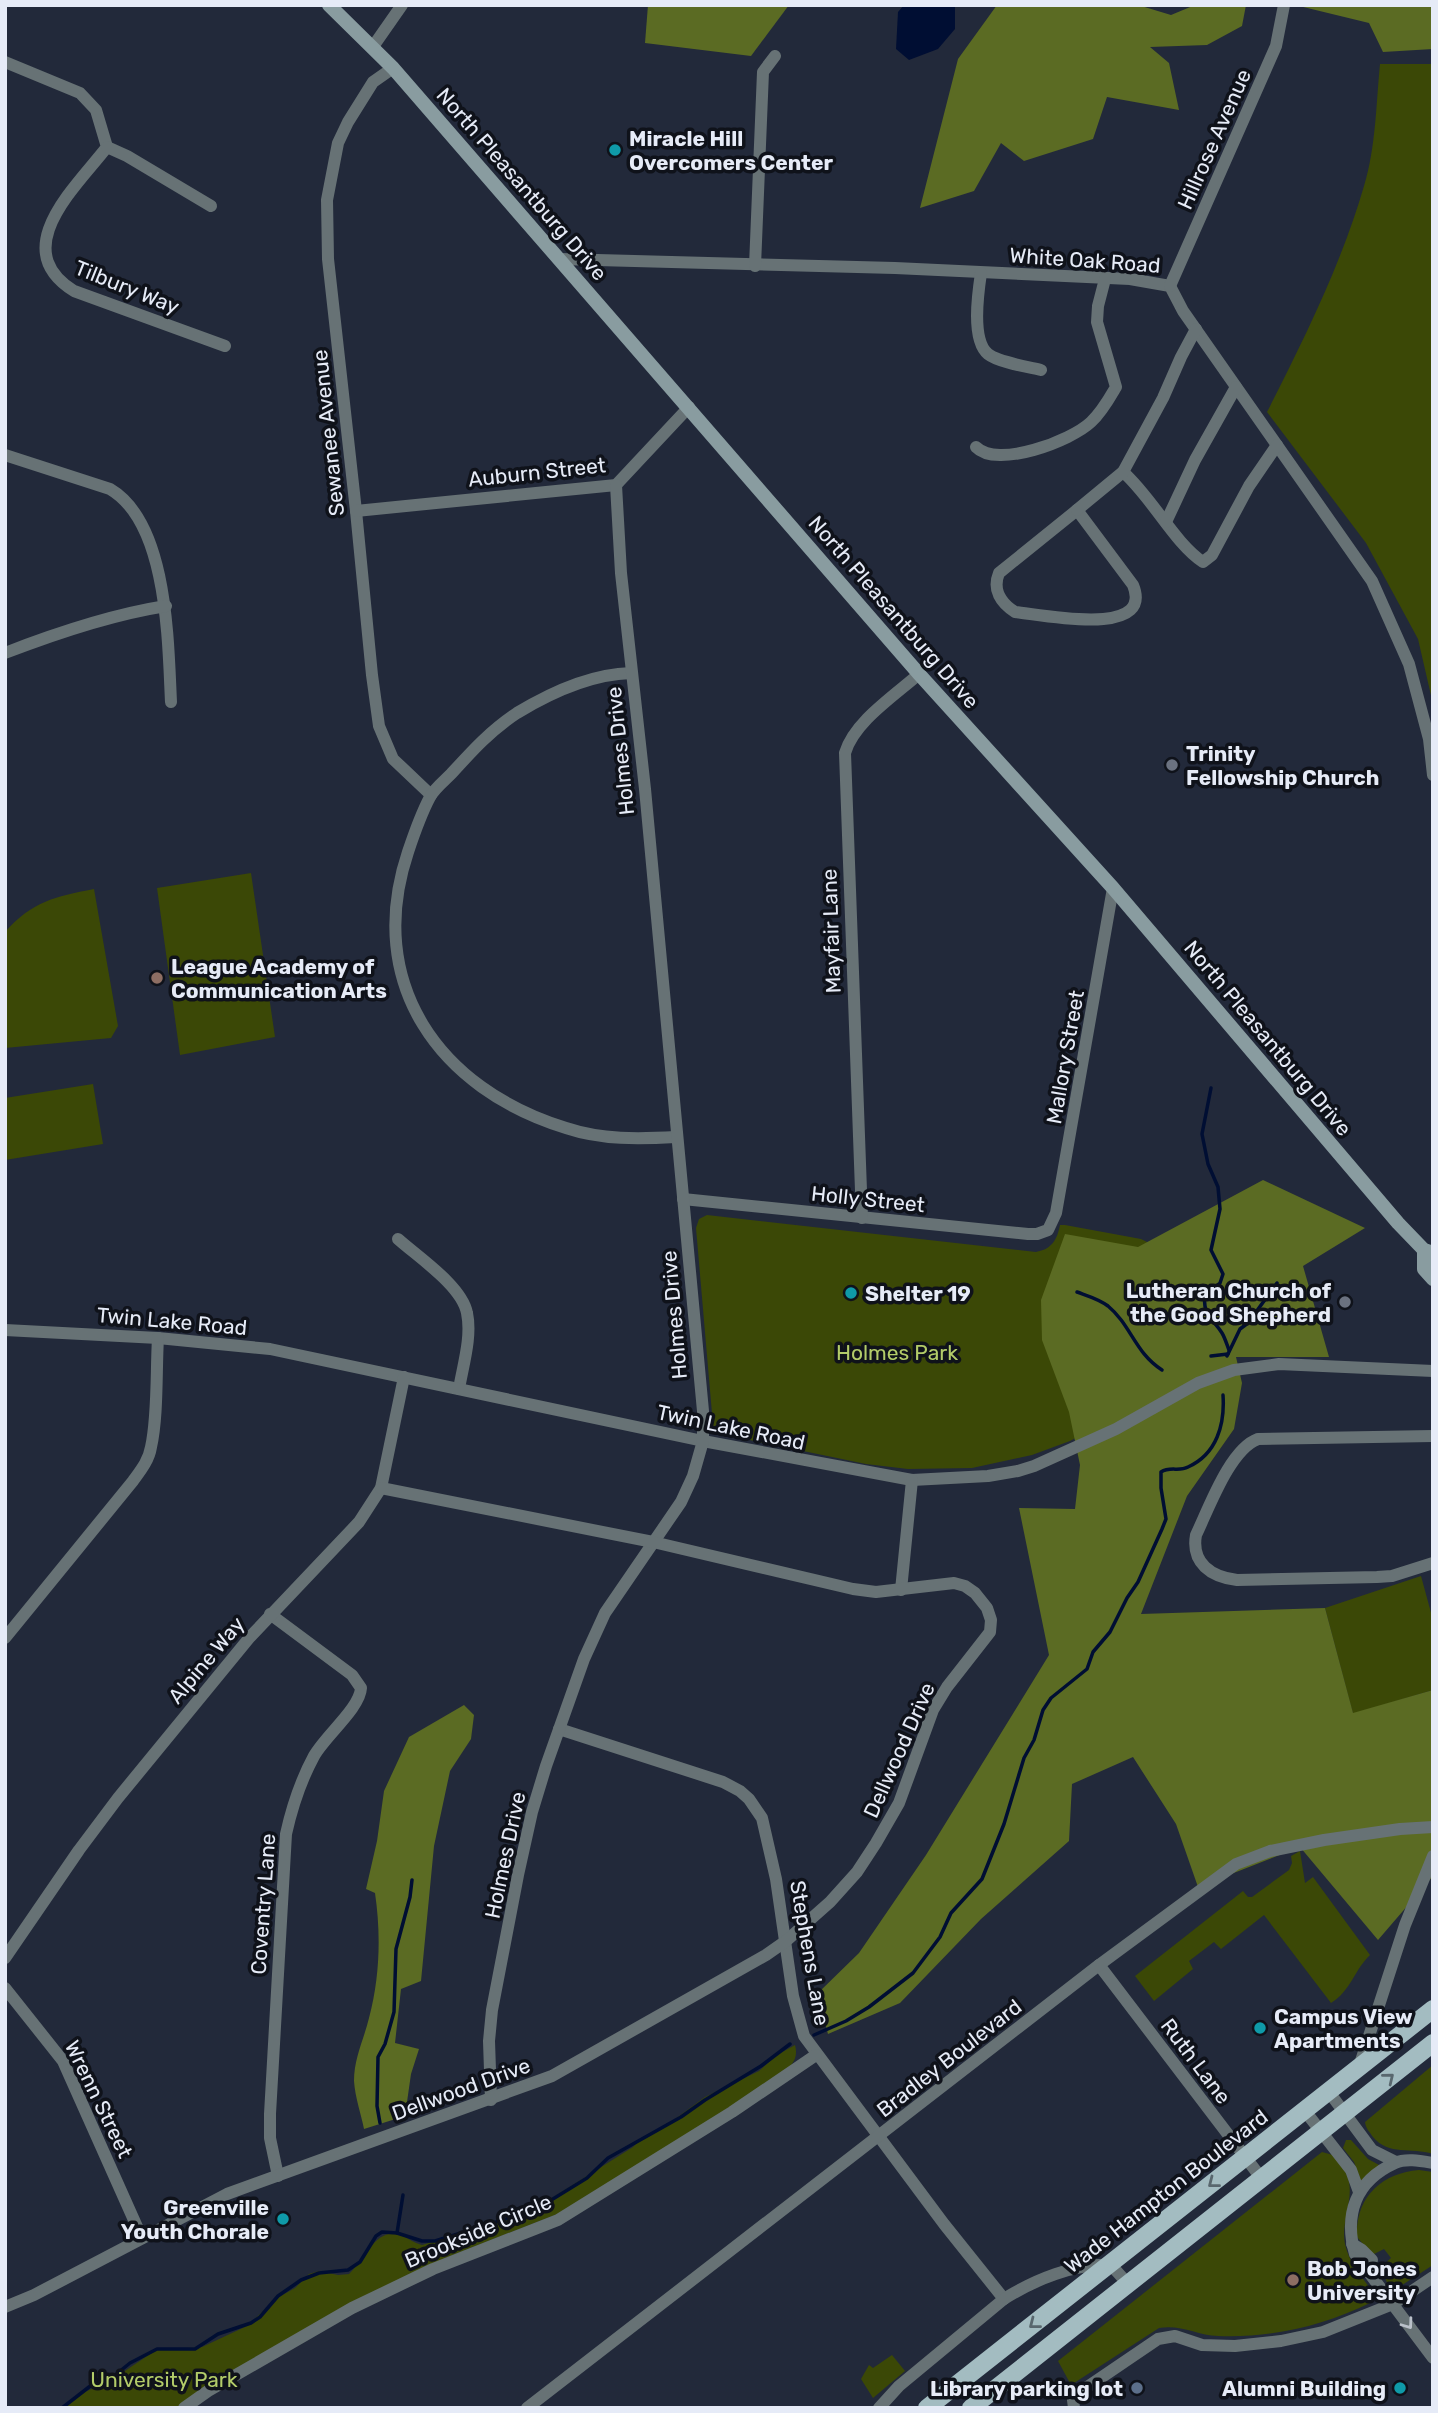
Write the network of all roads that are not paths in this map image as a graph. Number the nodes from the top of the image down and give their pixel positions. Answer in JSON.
{"nodes":[{"id":1,"x":329,"y":5,"type":"edge"},
{"id":2,"x":402,"y":5,"type":"edge"},
{"id":3,"x":1284,"y":5,"type":"edge"},
{"id":4,"x":372,"y":48,"type":"junction"},
{"id":5,"x":775,"y":56,"type":"dead end"},
{"id":6,"x":5,"y":62,"type":"edge"},
{"id":7,"x":393,"y":68,"type":"junction"},
{"id":8,"x":107,"y":148,"type":"junction"},
{"id":9,"x":211,"y":206,"type":"dead end"},
{"id":10,"x":560,"y":259,"type":"junction"},
{"id":11,"x":755,"y":265,"type":"junction"},
{"id":12,"x":981,"y":273,"type":"junction"},
{"id":13,"x":1105,"y":279,"type":"junction"},
{"id":14,"x":1170,"y":286,"type":"junction"},
{"id":15,"x":1196,"y":329,"type":"junction"},
{"id":16,"x":225,"y":346,"type":"dead end"},
{"id":17,"x":1041,"y":370,"type":"dead end"},
{"id":18,"x":1236,"y":387,"type":"junction"},
{"id":19,"x":689,"y":407,"type":"junction"},
{"id":20,"x":1277,"y":445,"type":"junction"},
{"id":21,"x":976,"y":447,"type":"dead end"},
{"id":22,"x":5,"y":455,"type":"edge"},
{"id":23,"x":1123,"y":472,"type":"junction"},
{"id":24,"x":616,"y":485,"type":"junction"},
{"id":25,"x":1077,"y":510,"type":"junction"},
{"id":26,"x":356,"y":511,"type":"junction"},
{"id":27,"x":1166,"y":522,"type":"junction"},
{"id":28,"x":166,"y":606,"type":"junction"},
{"id":29,"x":5,"y":653,"type":"edge"},
{"id":30,"x":631,"y":673,"type":"junction"},
{"id":31,"x":919,"y":674,"type":"junction"},
{"id":32,"x":172,"y":702,"type":"dead end"},
{"id":33,"x":1433,"y":775,"type":"edge"},
{"id":34,"x":430,"y":795,"type":"junction"},
{"id":35,"x":1113,"y":888,"type":"junction"},
{"id":36,"x":676,"y":1137,"type":"junction"},
{"id":37,"x":683,"y":1199,"type":"junction"},
{"id":38,"x":862,"y":1218,"type":"junction"},
{"id":39,"x":1048,"y":1230,"type":"joint"},
{"id":40,"x":398,"y":1239,"type":"dead end"},
{"id":41,"x":1428,"y":1251,"type":"edge"},
{"id":42,"x":1433,"y":1279,"type":"edge"},
{"id":43,"x":5,"y":1329,"type":"edge"},
{"id":44,"x":158,"y":1338,"type":"junction"},
{"id":45,"x":1433,"y":1371,"type":"edge"},
{"id":46,"x":404,"y":1377,"type":"junction"},
{"id":47,"x":459,"y":1389,"type":"junction"},
{"id":48,"x":1433,"y":1436,"type":"edge"},
{"id":49,"x":703,"y":1441,"type":"junction"},
{"id":50,"x":912,"y":1480,"type":"junction"},
{"id":51,"x":381,"y":1488,"type":"junction"},
{"id":52,"x":653,"y":1542,"type":"junction"},
{"id":53,"x":1433,"y":1563,"type":"edge"},
{"id":54,"x":901,"y":1590,"type":"junction"},
{"id":55,"x":270,"y":1614,"type":"junction"},
{"id":56,"x":5,"y":1638,"type":"edge"},
{"id":57,"x":559,"y":1729,"type":"junction"},
{"id":58,"x":1433,"y":1827,"type":"edge"},
{"id":59,"x":1433,"y":1856,"type":"edge"},
{"id":60,"x":786,"y":1941,"type":"junction"},
{"id":61,"x":5,"y":1958,"type":"edge"},
{"id":62,"x":1099,"y":1965,"type":"junction"},
{"id":63,"x":5,"y":1987,"type":"edge"},
{"id":64,"x":1433,"y":2009,"type":"edge"},
{"id":65,"x":1418,"y":2021,"type":"junction"},
{"id":66,"x":1433,"y":2038,"type":"edge"},
{"id":67,"x":1433,"y":2043,"type":"edge"},
{"id":68,"x":816,"y":2055,"type":"junction"},
{"id":69,"x":1359,"y":2068,"type":"junction"},
{"id":70,"x":1329,"y":2092,"type":"junction"},
{"id":71,"x":491,"y":2099,"type":"junction"},
{"id":72,"x":1305,"y":2111,"type":"junction"},
{"id":73,"x":1345,"y":2113,"type":"junction"},
{"id":74,"x":1321,"y":2132,"type":"junction"},
{"id":75,"x":878,"y":2137,"type":"junction"},
{"id":76,"x":1245,"y":2158,"type":"junction"},
{"id":77,"x":1396,"y":2162,"type":"junction"},
{"id":78,"x":1433,"y":2162,"type":"edge"},
{"id":79,"x":278,"y":2176,"type":"junction"},
{"id":80,"x":1262,"y":2179,"type":"junction"},
{"id":81,"x":1359,"y":2192,"type":"junction"},
{"id":82,"x":142,"y":2238,"type":"junction"},
{"id":83,"x":1352,"y":2244,"type":"junction"},
{"id":84,"x":1111,"y":2265,"type":"junction"},
{"id":85,"x":1433,"y":2277,"type":"edge"},
{"id":86,"x":1375,"y":2283,"type":"junction"},
{"id":87,"x":1129,"y":2285,"type":"junction"},
{"id":88,"x":1004,"y":2299,"type":"junction"},
{"id":89,"x":1393,"y":2304,"type":"junction"},
{"id":90,"x":5,"y":2307,"type":"edge"},
{"id":91,"x":1433,"y":2358,"type":"edge"},
{"id":92,"x":1074,"y":2407,"type":"edge"},
{"id":93,"x":184,"y":2408,"type":"edge"},
{"id":94,"x":527,"y":2408,"type":"edge"},
{"id":95,"x":878,"y":2408,"type":"edge"},
{"id":96,"x":927,"y":2408,"type":"edge"},
{"id":97,"x":971,"y":2408,"type":"edge"}],
"edges":[{"from":1,"to":4,"type":"main road","name":"North Pleasantburg Drive"},
{"from":2,"to":4,"type":"street"},
{"from":3,"to":14,"type":"street","name":"Hillrose Avenue"},
{"from":4,"to":7,"type":"main road","name":"North Pleasantburg Drive"},
{"from":5,"to":11,"type":"street"},
{"from":6,"to":8,"type":"street"},
{"from":7,"to":10,"type":"main road","name":"North Pleasantburg Drive"},
{"from":7,"to":26,"type":"street","name":"Sewanee Avenue"},
{"from":8,"to":9,"type":"street"},
{"from":8,"to":16,"type":"street","name":"Tilbury Way"},
{"from":10,"to":11,"type":"street","name":"White Oak Road"},
{"from":10,"to":19,"type":"main road","name":"North Pleasantburg Drive"},
{"from":11,"to":12,"type":"street","name":"White Oak Road"},
{"from":12,"to":13,"type":"street","name":"White Oak Road"},
{"from":12,"to":17,"type":"street"},
{"from":13,"to":14,"type":"street","name":"White Oak Road"},
{"from":13,"to":21,"type":"street"},
{"from":14,"to":15,"type":"street","name":"White Oak Road"},
{"from":15,"to":18,"type":"street","name":"White Oak Road"},
{"from":15,"to":23,"type":"street"},
{"from":18,"to":20,"type":"street","name":"White Oak Road"},
{"from":18,"to":27,"type":"street"},
{"from":19,"to":24,"type":"street","name":"Auburn Street"},
{"from":19,"to":31,"type":"main road","name":"North Pleasantburg Drive"},
{"from":20,"to":27,"type":"street"},
{"from":20,"to":33,"type":"street","name":"White Oak Road"},
{"from":22,"to":28,"type":"street"},
{"from":23,"to":25,"type":"street"},
{"from":23,"to":27,"type":"street"},
{"from":24,"to":26,"type":"street","name":"Auburn Street"},
{"from":24,"to":30,"type":"street","name":"Holmes Drive"},
{"from":25,"to":25,"type":"street"},
{"from":26,"to":34,"type":"street","name":"Sewanee Avenue"},
{"from":28,"to":29,"type":"street"},
{"from":28,"to":32,"type":"street"},
{"from":30,"to":34,"type":"street"},
{"from":30,"to":36,"type":"street","name":"Holmes Drive"},
{"from":31,"to":35,"type":"main road","name":"North Pleasantburg Drive"},
{"from":31,"to":38,"type":"street","name":"Mayfair Lane"},
{"from":34,"to":36,"type":"street"},
{"from":35,"to":39,"type":"street","name":"Mallory Street"},
{"from":35,"to":41,"type":"main road","name":"North Pleasantburg Drive"},
{"from":36,"to":37,"type":"street","name":"Holmes Drive"},
{"from":37,"to":38,"type":"street","name":"Holly Street"},
{"from":37,"to":49,"type":"street","name":"Holmes Drive"},
{"from":38,"to":39,"type":"street","name":"Holly Street"},
{"from":40,"to":47,"type":"street"},
{"from":41,"to":42,"type":"main road","name":"North Pleasantburg Drive"},
{"from":43,"to":44,"type":"street","name":"Twin Lake Road"},
{"from":44,"to":46,"type":"street","name":"Twin Lake Road"},
{"from":44,"to":56,"type":"street"},
{"from":45,"to":50,"type":"street","name":"Twin Lake Road"},
{"from":46,"to":47,"type":"street","name":"Twin Lake Road"},
{"from":46,"to":51,"type":"street","name":"Alpine Way"},
{"from":47,"to":49,"type":"street","name":"Twin Lake Road"},
{"from":48,"to":53,"type":"street"},
{"from":49,"to":50,"type":"street","name":"Twin Lake Road"},
{"from":49,"to":52,"type":"street","name":"Holmes Drive"},
{"from":50,"to":54,"type":"street"},
{"from":51,"to":52,"type":"street","name":"Dellwood Drive"},
{"from":51,"to":55,"type":"street","name":"Alpine Way"},
{"from":52,"to":54,"type":"street","name":"Dellwood Drive"},
{"from":52,"to":57,"type":"street","name":"Holmes Drive"},
{"from":54,"to":60,"type":"street","name":"Dellwood Drive"},
{"from":55,"to":61,"type":"street","name":"Alpine Way"},
{"from":55,"to":79,"type":"street","name":"Coventry Lane"},
{"from":57,"to":60,"type":"street","name":"Stephens Lane"},
{"from":57,"to":71,"type":"street","name":"Holmes Drive"},
{"from":58,"to":62,"type":"street","name":"Bradley Boulevard"},
{"from":59,"to":69,"type":"street"},
{"from":60,"to":68,"type":"street","name":"Stephens Lane"},
{"from":60,"to":71,"type":"street","name":"Dellwood Drive"},
{"from":62,"to":75,"type":"street","name":"Bradley Boulevard"},
{"from":62,"to":76,"type":"street","name":"Ruth Lane"},
{"from":63,"to":82,"type":"street","name":"Wrenn Street"},
{"from":64,"to":65,"type":"main road","name":"Wade Hampton Boulevard"},
{"from":65,"to":66,"type":"main road"},
{"from":65,"to":69,"type":"main road","name":"Wade Hampton Boulevard"},
{"from":73,"to":67,"type":"main road","one_way":true},
{"from":68,"to":75,"type":"street","name":"Stephens Lane"},
{"from":68,"to":93,"type":"street","name":"Brookside Circle"},
{"from":69,"to":70,"type":"main road","name":"Wade Hampton Boulevard"},
{"from":70,"to":72,"type":"main road","name":"Wade Hampton Boulevard"},
{"from":70,"to":73,"type":"street"},
{"from":71,"to":79,"type":"street","name":"Dellwood Drive"},
{"from":72,"to":74,"type":"street"},
{"from":72,"to":76,"type":"main road","name":"Wade Hampton Boulevard"},
{"from":73,"to":74,"type":"main road"},
{"from":73,"to":77,"type":"street"},
{"from":74,"to":80,"type":"main road"},
{"from":74,"to":81,"type":"street"},
{"from":75,"to":88,"type":"street","name":"Stephens Lane"},
{"from":75,"to":94,"type":"street","name":"Bradley Boulevard"},
{"from":76,"to":80,"type":"street","name":"Ruth Lane"},
{"from":76,"to":84,"type":"main road","name":"Wade Hampton Boulevard","one_way":true},
{"from":77,"to":78,"type":"street"},
{"from":77,"to":81,"type":"street"},
{"from":79,"to":82,"type":"street","name":"Dellwood Drive"},
{"from":80,"to":87,"type":"main road"},
{"from":81,"to":83,"type":"street"},
{"from":82,"to":90,"type":"street","name":"Dellwood Drive"},
{"from":83,"to":86,"type":"street"},
{"from":83,"to":86,"type":"street"},
{"from":84,"to":87,"type":"street"},
{"from":84,"to":88,"type":"street"},
{"from":84,"to":96,"type":"main road","name":"Wade Hampton Boulevard","one_way":true},
{"from":85,"to":89,"type":"street"},
{"from":86,"to":89,"type":"street"},
{"from":87,"to":97,"type":"main road"},
{"from":88,"to":95,"type":"street"},
{"from":89,"to":91,"type":"street","one_way":true},
{"from":89,"to":92,"type":"street"}]}
